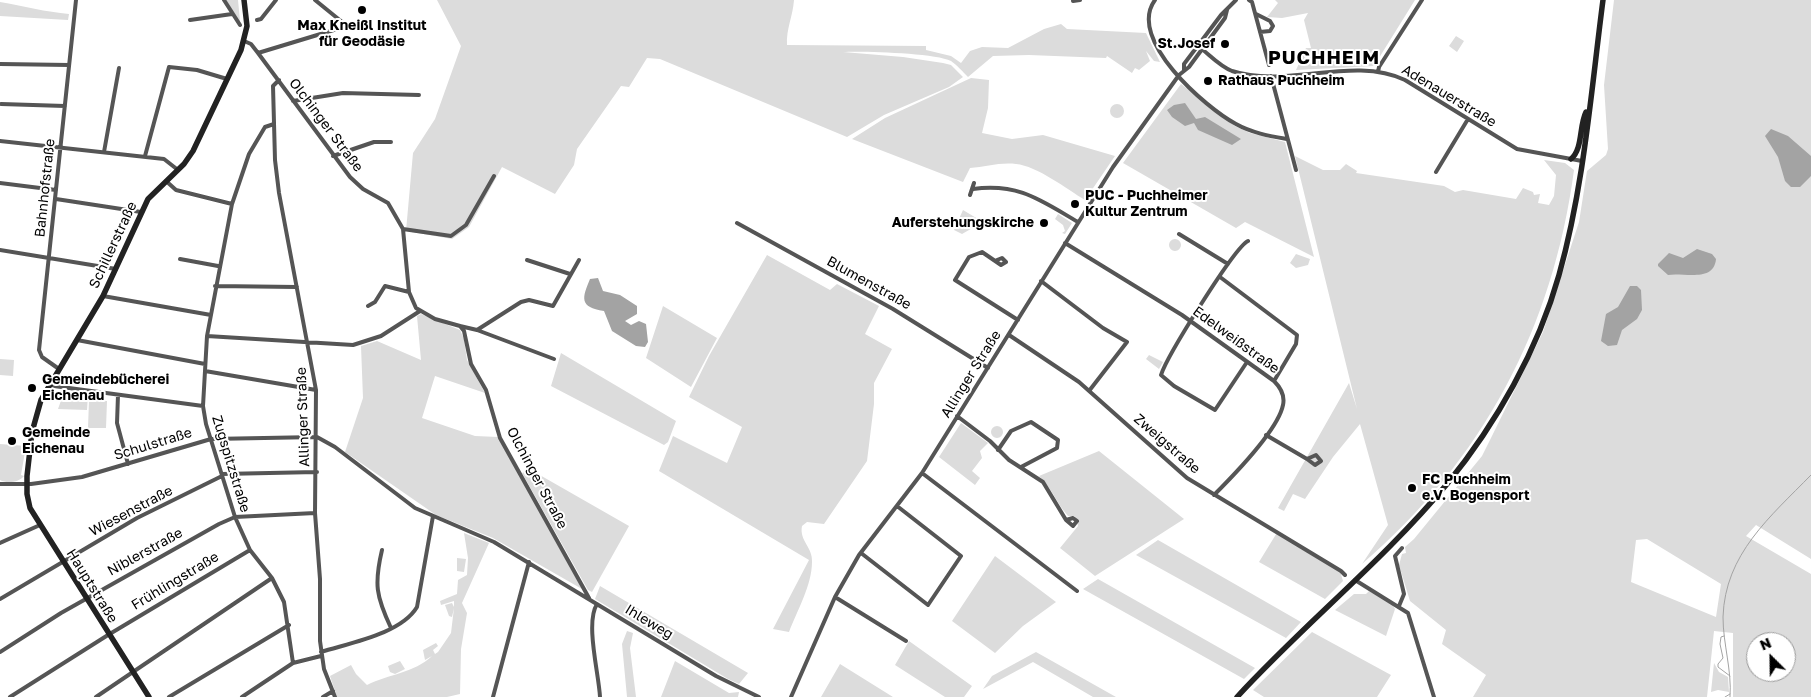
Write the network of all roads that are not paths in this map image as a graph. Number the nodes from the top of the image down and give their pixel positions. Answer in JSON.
{"nodes":[{"id":1,"x":76,"y":0,"type":"edge"},
{"id":2,"x":224,"y":0,"type":"edge"},
{"id":3,"x":244,"y":0,"type":"edge"},
{"id":4,"x":276,"y":0,"type":"edge"},
{"id":5,"x":315,"y":0,"type":"edge"},
{"id":6,"x":1080,"y":0,"type":"edge"},
{"id":7,"x":1146,"y":0,"type":"edge"},
{"id":8,"x":1236,"y":0,"type":"edge"},
{"id":9,"x":1249,"y":0,"type":"edge"},
{"id":10,"x":1422,"y":0,"type":"edge"},
{"id":11,"x":1603,"y":0,"type":"edge"},
{"id":12,"x":1073,"y":1,"type":"edge"},
{"id":13,"x":1154,"y":1,"type":"edge"},
{"id":14,"x":232,"y":14,"type":"junction"},
{"id":15,"x":1256,"y":14,"type":"junction"},
{"id":16,"x":190,"y":20,"type":"dead end"},
{"id":17,"x":257,"y":20,"type":"dead end"},
{"id":18,"x":240,"y":25,"type":"dead end"},
{"id":19,"x":1260,"y":32,"type":"junction"},
{"id":20,"x":244,"y":41,"type":"junction"},
{"id":21,"x":1200,"y":47,"type":"junction"},
{"id":22,"x":258,"y":52,"type":"junction"},
{"id":23,"x":0,"y":64,"type":"edge"},
{"id":24,"x":69,"y":65,"type":"junction"},
{"id":25,"x":1268,"y":65,"type":"dead end"},
{"id":26,"x":120,"y":68,"type":"dead end"},
{"id":27,"x":1378,"y":72,"type":"junction"},
{"id":28,"x":1179,"y":76,"type":"junction"},
{"id":29,"x":1272,"y":76,"type":"junction"},
{"id":30,"x":227,"y":79,"type":"junction"},
{"id":31,"x":279,"y":80,"type":"junction"},
{"id":32,"x":419,"y":95,"type":"dead end"},
{"id":33,"x":294,"y":101,"type":"junction"},
{"id":34,"x":1,"y":104,"type":"edge"},
{"id":35,"x":65,"y":106,"type":"junction"},
{"id":36,"x":1589,"y":106,"type":"junction"},
{"id":37,"x":1468,"y":119,"type":"junction"},
{"id":38,"x":274,"y":124,"type":"junction"},
{"id":39,"x":1287,"y":139,"type":"junction"},
{"id":40,"x":0,"y":141,"type":"edge"},
{"id":41,"x":391,"y":142,"type":"dead end"},
{"id":42,"x":60,"y":148,"type":"junction"},
{"id":43,"x":104,"y":152,"type":"junction"},
{"id":44,"x":145,"y":156,"type":"junction"},
{"id":45,"x":333,"y":156,"type":"junction"},
{"id":46,"x":1571,"y":160,"type":"junction"},
{"id":47,"x":1582,"y":160,"type":"junction"},
{"id":48,"x":178,"y":170,"type":"junction"},
{"id":49,"x":1296,"y":170,"type":"dead end"},
{"id":50,"x":1436,"y":172,"type":"dead end"},
{"id":51,"x":494,"y":176,"type":"dead end"},
{"id":52,"x":166,"y":180,"type":"junction"},
{"id":53,"x":0,"y":183,"type":"edge"},
{"id":54,"x":974,"y":183,"type":"dead end"},
{"id":55,"x":973,"y":189,"type":"junction"},
{"id":56,"x":56,"y":190,"type":"junction"},
{"id":57,"x":970,"y":195,"type":"dead end"},
{"id":58,"x":56,"y":199,"type":"junction"},
{"id":59,"x":232,"y":204,"type":"junction"},
{"id":60,"x":141,"y":212,"type":"junction"},
{"id":61,"x":1078,"y":222,"type":"junction"},
{"id":62,"x":737,"y":223,"type":"dead end"},
{"id":63,"x":403,"y":229,"type":"junction"},
{"id":64,"x":1179,"y":234,"type":"dead end"},
{"id":65,"x":1248,"y":241,"type":"dead end"},
{"id":66,"x":1065,"y":243,"type":"junction"},
{"id":67,"x":0,"y":250,"type":"edge"},
{"id":68,"x":50,"y":258,"type":"junction"},
{"id":69,"x":180,"y":259,"type":"dead end"},
{"id":70,"x":527,"y":260,"type":"dead end"},
{"id":71,"x":579,"y":260,"type":"dead end"},
{"id":72,"x":997,"y":260,"type":"dead end"},
{"id":73,"x":1228,"y":264,"type":"junction"},
{"id":74,"x":218,"y":266,"type":"junction"},
{"id":75,"x":116,"y":269,"type":"junction"},
{"id":76,"x":570,"y":274,"type":"junction"},
{"id":77,"x":1220,"y":276,"type":"junction"},
{"id":78,"x":1041,"y":281,"type":"junction"},
{"id":79,"x":215,"y":286,"type":"junction"},
{"id":80,"x":297,"y":287,"type":"junction"},
{"id":81,"x":409,"y":292,"type":"junction"},
{"id":82,"x":104,"y":296,"type":"junction"},
{"id":83,"x":368,"y":306,"type":"dead end"},
{"id":84,"x":420,"y":311,"type":"junction"},
{"id":85,"x":210,"y":315,"type":"junction"},
{"id":86,"x":1018,"y":320,"type":"junction"},
{"id":87,"x":1192,"y":322,"type":"junction"},
{"id":88,"x":460,"y":326,"type":"junction"},
{"id":89,"x":478,"y":330,"type":"junction"},
{"id":90,"x":1008,"y":335,"type":"junction"},
{"id":91,"x":207,"y":336,"type":"junction"},
{"id":92,"x":77,"y":340,"type":"junction"},
{"id":93,"x":308,"y":342,"type":"junction"},
{"id":94,"x":554,"y":359,"type":"dead end"},
{"id":95,"x":1247,"y":362,"type":"junction"},
{"id":96,"x":205,"y":364,"type":"junction"},
{"id":97,"x":988,"y":368,"type":"junction"},
{"id":98,"x":60,"y":369,"type":"junction"},
{"id":99,"x":205,"y":371,"type":"junction"},
{"id":100,"x":1274,"y":381,"type":"junction"},
{"id":101,"x":50,"y":384,"type":"junction"},
{"id":102,"x":316,"y":390,"type":"junction"},
{"id":103,"x":1090,"y":391,"type":"junction"},
{"id":104,"x":118,"y":395,"type":"junction"},
{"id":105,"x":203,"y":406,"type":"junction"},
{"id":106,"x":957,"y":416,"type":"junction"},
{"id":107,"x":1266,"y":435,"type":"junction"},
{"id":108,"x":317,"y":437,"type":"junction"},
{"id":109,"x":211,"y":439,"type":"junction"},
{"id":110,"x":998,"y":450,"type":"junction"},
{"id":111,"x":1307,"y":459,"type":"dead end"},
{"id":112,"x":128,"y":464,"type":"junction"},
{"id":113,"x":1021,"y":467,"type":"junction"},
{"id":114,"x":317,"y":472,"type":"junction"},
{"id":115,"x":922,"y":472,"type":"junction"},
{"id":116,"x":222,"y":475,"type":"junction"},
{"id":117,"x":26,"y":483,"type":"junction"},
{"id":118,"x":0,"y":485,"type":"edge"},
{"id":119,"x":1214,"y":495,"type":"junction"},
{"id":120,"x":897,"y":506,"type":"junction"},
{"id":121,"x":315,"y":512,"type":"junction"},
{"id":122,"x":432,"y":516,"type":"junction"},
{"id":123,"x":235,"y":517,"type":"junction"},
{"id":124,"x":1066,"y":520,"type":"dead end"},
{"id":125,"x":40,"y":525,"type":"junction"},
{"id":126,"x":0,"y":543,"type":"edge"},
{"id":127,"x":1402,"y":548,"type":"dead end"},
{"id":128,"x":250,"y":550,"type":"junction"},
{"id":129,"x":382,"y":550,"type":"dead end"},
{"id":130,"x":861,"y":553,"type":"junction"},
{"id":131,"x":63,"y":562,"type":"junction"},
{"id":132,"x":529,"y":562,"type":"junction"},
{"id":133,"x":1345,"y":575,"type":"dead end"},
{"id":134,"x":272,"y":578,"type":"junction"},
{"id":135,"x":1355,"y":580,"type":"junction"},
{"id":136,"x":1077,"y":591,"type":"dead end"},
{"id":137,"x":835,"y":597,"type":"junction"},
{"id":138,"x":0,"y":599,"type":"edge"},
{"id":139,"x":86,"y":599,"type":"junction"},
{"id":140,"x":591,"y":600,"type":"junction"},
{"id":141,"x":597,"y":604,"type":"junction"},
{"id":142,"x":1399,"y":606,"type":"junction"},
{"id":143,"x":288,"y":625,"type":"junction"},
{"id":144,"x":391,"y":628,"type":"junction"},
{"id":145,"x":108,"y":635,"type":"junction"},
{"id":146,"x":906,"y":641,"type":"dead end"},
{"id":147,"x":0,"y":652,"type":"edge"},
{"id":148,"x":321,"y":654,"type":"junction"},
{"id":149,"x":294,"y":663,"type":"junction"},
{"id":150,"x":132,"y":672,"type":"junction"},
{"id":151,"x":333,"y":691,"type":"junction"},
{"id":152,"x":10,"y":697,"type":"edge"},
{"id":153,"x":96,"y":697,"type":"edge"},
{"id":154,"x":149,"y":697,"type":"edge"},
{"id":155,"x":169,"y":697,"type":"edge"},
{"id":156,"x":242,"y":697,"type":"edge"},
{"id":157,"x":323,"y":697,"type":"edge"},
{"id":158,"x":335,"y":697,"type":"edge"},
{"id":159,"x":493,"y":697,"type":"edge"},
{"id":160,"x":600,"y":697,"type":"edge"},
{"id":161,"x":759,"y":697,"type":"edge"},
{"id":162,"x":791,"y":697,"type":"edge"},
{"id":163,"x":1237,"y":697,"type":"edge"},
{"id":164,"x":1434,"y":697,"type":"edge"}],
"edges":[{"from":1,"to":24,"type":"street","name":"Bahnhofstraße"},
{"from":2,"to":14,"type":"street"},
{"from":3,"to":20,"type":"street","name":"Schillerstraße"},
{"from":4,"to":17,"type":"street"},
{"from":5,"to":22,"type":"street"},
{"from":6,"to":12,"type":"street"},
{"from":7,"to":13,"type":"street"},
{"from":8,"to":21,"type":"street","name":"Allinger Straße"},
{"from":9,"to":15,"type":"street"},
{"from":10,"to":27,"type":"street"},
{"from":11,"to":36,"type":"street"},
{"from":13,"to":28,"type":"street"},
{"from":14,"to":16,"type":"street"},
{"from":14,"to":18,"type":"street"},
{"from":15,"to":19,"type":"street"},
{"from":15,"to":19,"type":"street"},
{"from":19,"to":25,"type":"street"},
{"from":20,"to":22,"type":"street","name":"Olchinger Straße"},
{"from":20,"to":30,"type":"street","name":"Schillerstraße"},
{"from":21,"to":28,"type":"street","name":"Allinger Straße"},
{"from":21,"to":29,"type":"street","name":"Adenauerstraße"},
{"from":22,"to":31,"type":"street","name":"Olchinger Straße"},
{"from":23,"to":24,"type":"street"},
{"from":24,"to":35,"type":"street","name":"Bahnhofstraße"},
{"from":26,"to":43,"type":"street"},
{"from":27,"to":29,"type":"street","name":"Adenauerstraße"},
{"from":27,"to":37,"type":"street","name":"Adenauerstraße"},
{"from":28,"to":39,"type":"street"},
{"from":28,"to":61,"type":"street","name":"Allinger Straße"},
{"from":29,"to":39,"type":"street"},
{"from":30,"to":44,"type":"street"},
{"from":30,"to":48,"type":"street","name":"Schillerstraße"},
{"from":31,"to":33,"type":"street","name":"Olchinger Straße"},
{"from":31,"to":38,"type":"street","name":"Allinger Straße"},
{"from":32,"to":33,"type":"street"},
{"from":33,"to":45,"type":"street","name":"Olchinger Straße"},
{"from":34,"to":35,"type":"street"},
{"from":35,"to":42,"type":"street","name":"Bahnhofstraße"},
{"from":36,"to":46,"type":"street"},
{"from":36,"to":47,"type":"street"},
{"from":37,"to":46,"type":"street","name":"Adenauerstraße"},
{"from":37,"to":50,"type":"street"},
{"from":38,"to":59,"type":"street","name":"Zugspitzstraße"},
{"from":38,"to":80,"type":"street","name":"Allinger Straße"},
{"from":39,"to":49,"type":"street"},
{"from":40,"to":42,"type":"street"},
{"from":41,"to":45,"type":"street"},
{"from":42,"to":43,"type":"street"},
{"from":42,"to":56,"type":"street","name":"Bahnhofstraße"},
{"from":43,"to":44,"type":"street"},
{"from":44,"to":48,"type":"street"},
{"from":45,"to":63,"type":"street","name":"Olchinger Straße"},
{"from":46,"to":47,"type":"street","name":"Adenauerstraße"},
{"from":47,"to":135,"type":"street"},
{"from":48,"to":52,"type":"street","name":"Schillerstraße"},
{"from":51,"to":63,"type":"street"},
{"from":52,"to":59,"type":"street"},
{"from":52,"to":60,"type":"street","name":"Schillerstraße"},
{"from":53,"to":56,"type":"street"},
{"from":54,"to":55,"type":"street"},
{"from":55,"to":57,"type":"street"},
{"from":55,"to":61,"type":"street"},
{"from":56,"to":58,"type":"street","name":"Bahnhofstraße"},
{"from":58,"to":60,"type":"street"},
{"from":58,"to":68,"type":"street","name":"Bahnhofstraße"},
{"from":59,"to":74,"type":"street","name":"Zugspitzstraße"},
{"from":60,"to":75,"type":"street","name":"Schillerstraße"},
{"from":61,"to":66,"type":"street","name":"Allinger Straße"},
{"from":62,"to":97,"type":"street","name":"Blumenstraße"},
{"from":63,"to":81,"type":"street","name":"Olchinger Straße"},
{"from":64,"to":73,"type":"street"},
{"from":65,"to":73,"type":"street"},
{"from":66,"to":78,"type":"street","name":"Allinger Straße"},
{"from":66,"to":87,"type":"street","name":"Edelweißstraße"},
{"from":67,"to":68,"type":"street"},
{"from":68,"to":75,"type":"street"},
{"from":68,"to":98,"type":"street","name":"Bahnhofstraße"},
{"from":69,"to":74,"type":"street"},
{"from":70,"to":76,"type":"street"},
{"from":71,"to":76,"type":"street"},
{"from":72,"to":86,"type":"street"},
{"from":73,"to":77,"type":"street"},
{"from":74,"to":79,"type":"street","name":"Zugspitzstraße"},
{"from":75,"to":82,"type":"street","name":"Schillerstraße"},
{"from":76,"to":89,"type":"street"},
{"from":77,"to":87,"type":"street"},
{"from":77,"to":100,"type":"street"},
{"from":78,"to":86,"type":"street","name":"Allinger Straße"},
{"from":78,"to":103,"type":"street"},
{"from":79,"to":80,"type":"street"},
{"from":79,"to":85,"type":"street","name":"Zugspitzstraße"},
{"from":80,"to":93,"type":"street","name":"Allinger Straße"},
{"from":81,"to":83,"type":"street"},
{"from":81,"to":84,"type":"street","name":"Olchinger Straße"},
{"from":82,"to":85,"type":"street"},
{"from":82,"to":92,"type":"street","name":"Schillerstraße"},
{"from":84,"to":88,"type":"street"},
{"from":84,"to":93,"type":"street"},
{"from":85,"to":91,"type":"street","name":"Zugspitzstraße"},
{"from":86,"to":90,"type":"street","name":"Allinger Straße"},
{"from":87,"to":95,"type":"street","name":"Edelweißstraße"},
{"from":87,"to":95,"type":"street"},
{"from":88,"to":89,"type":"street"},
{"from":88,"to":140,"type":"street","name":"Olchinger Straße"},
{"from":89,"to":94,"type":"street"},
{"from":90,"to":97,"type":"street","name":"Allinger Straße"},
{"from":90,"to":103,"type":"street","name":"Zweigstraße"},
{"from":91,"to":93,"type":"street"},
{"from":91,"to":96,"type":"street","name":"Zugspitzstraße"},
{"from":92,"to":96,"type":"street"},
{"from":92,"to":98,"type":"street","name":"Schillerstraße"},
{"from":93,"to":102,"type":"street","name":"Allinger Straße"},
{"from":95,"to":100,"type":"street","name":"Edelweißstraße"},
{"from":96,"to":99,"type":"street","name":"Zugspitzstraße"},
{"from":97,"to":106,"type":"street","name":"Allinger Straße"},
{"from":98,"to":101,"type":"street","name":"Schillerstraße"},
{"from":99,"to":102,"type":"street"},
{"from":99,"to":105,"type":"street","name":"Zugspitzstraße"},
{"from":100,"to":107,"type":"street","name":"Edelweißstraße"},
{"from":101,"to":104,"type":"street"},
{"from":101,"to":117,"type":"street","name":"Hauptstraße"},
{"from":102,"to":108,"type":"street","name":"Allinger Straße"},
{"from":103,"to":119,"type":"street","name":"Zweigstraße"},
{"from":104,"to":105,"type":"street"},
{"from":104,"to":112,"type":"street"},
{"from":105,"to":109,"type":"street","name":"Zugspitzstraße"},
{"from":106,"to":110,"type":"street"},
{"from":106,"to":115,"type":"street","name":"Allinger Straße"},
{"from":107,"to":111,"type":"street"},
{"from":107,"to":119,"type":"street","name":"Edelweißstraße"},
{"from":108,"to":109,"type":"street","name":"Schulstraße"},
{"from":108,"to":114,"type":"street","name":"Allinger Straße"},
{"from":108,"to":122,"type":"street","name":"Ihleweg"},
{"from":109,"to":112,"type":"street","name":"Schulstraße"},
{"from":109,"to":116,"type":"street","name":"Zugspitzstraße"},
{"from":110,"to":113,"type":"street"},
{"from":110,"to":113,"type":"street"},
{"from":112,"to":117,"type":"street","name":"Schulstraße"},
{"from":113,"to":124,"type":"street"},
{"from":114,"to":116,"type":"street","name":"Wiesenstraße"},
{"from":114,"to":121,"type":"street","name":"Allinger Straße"},
{"from":115,"to":120,"type":"street","name":"Allinger Straße"},
{"from":115,"to":136,"type":"street"},
{"from":116,"to":123,"type":"street","name":"Zugspitzstraße"},
{"from":116,"to":131,"type":"street","name":"Wiesenstraße"},
{"from":117,"to":118,"type":"street","name":"Schulstraße"},
{"from":117,"to":125,"type":"street","name":"Hauptstraße"},
{"from":119,"to":133,"type":"street","name":"Zweigstraße"},
{"from":120,"to":130,"type":"street","name":"Allinger Straße"},
{"from":120,"to":130,"type":"street"},
{"from":121,"to":123,"type":"street","name":"Niblerstraße"},
{"from":121,"to":148,"type":"street","name":"Allinger Straße"},
{"from":122,"to":132,"type":"street","name":"Ihleweg"},
{"from":122,"to":144,"type":"street"},
{"from":123,"to":128,"type":"street","name":"Zugspitzstraße"},
{"from":123,"to":139,"type":"street","name":"Niblerstraße"},
{"from":125,"to":126,"type":"street"},
{"from":125,"to":131,"type":"street","name":"Hauptstraße"},
{"from":127,"to":142,"type":"street"},
{"from":128,"to":134,"type":"street","name":"Zugspitzstraße"},
{"from":128,"to":145,"type":"street","name":"Frühlingstraße"},
{"from":129,"to":144,"type":"street"},
{"from":130,"to":137,"type":"street","name":"Allinger Straße"},
{"from":131,"to":138,"type":"street","name":"Wiesenstraße"},
{"from":131,"to":139,"type":"street","name":"Hauptstraße"},
{"from":132,"to":140,"type":"street","name":"Ihleweg"},
{"from":132,"to":159,"type":"street"},
{"from":134,"to":143,"type":"street","name":"Zugspitzstraße"},
{"from":134,"to":150,"type":"street"},
{"from":135,"to":142,"type":"street"},
{"from":135,"to":163,"type":"street"},
{"from":137,"to":146,"type":"street"},
{"from":137,"to":162,"type":"street","name":"Allinger Straße"},
{"from":139,"to":145,"type":"street","name":"Hauptstraße"},
{"from":139,"to":147,"type":"street","name":"Niblerstraße"},
{"from":140,"to":141,"type":"street","name":"Ihleweg"},
{"from":141,"to":160,"type":"street"},
{"from":141,"to":161,"type":"street","name":"Ihleweg"},
{"from":142,"to":164,"type":"street"},
{"from":143,"to":149,"type":"street","name":"Zugspitzstraße"},
{"from":143,"to":155,"type":"street"},
{"from":144,"to":148,"type":"street"},
{"from":145,"to":150,"type":"street","name":"Hauptstraße"},
{"from":145,"to":152,"type":"street","name":"Frühlingstraße"},
{"from":148,"to":149,"type":"street"},
{"from":148,"to":151,"type":"street","name":"Allinger Straße"},
{"from":149,"to":156,"type":"street"},
{"from":150,"to":153,"type":"street"},
{"from":150,"to":154,"type":"street","name":"Hauptstraße"},
{"from":151,"to":157,"type":"street"},
{"from":151,"to":158,"type":"street","name":"Allinger Straße"}]}
